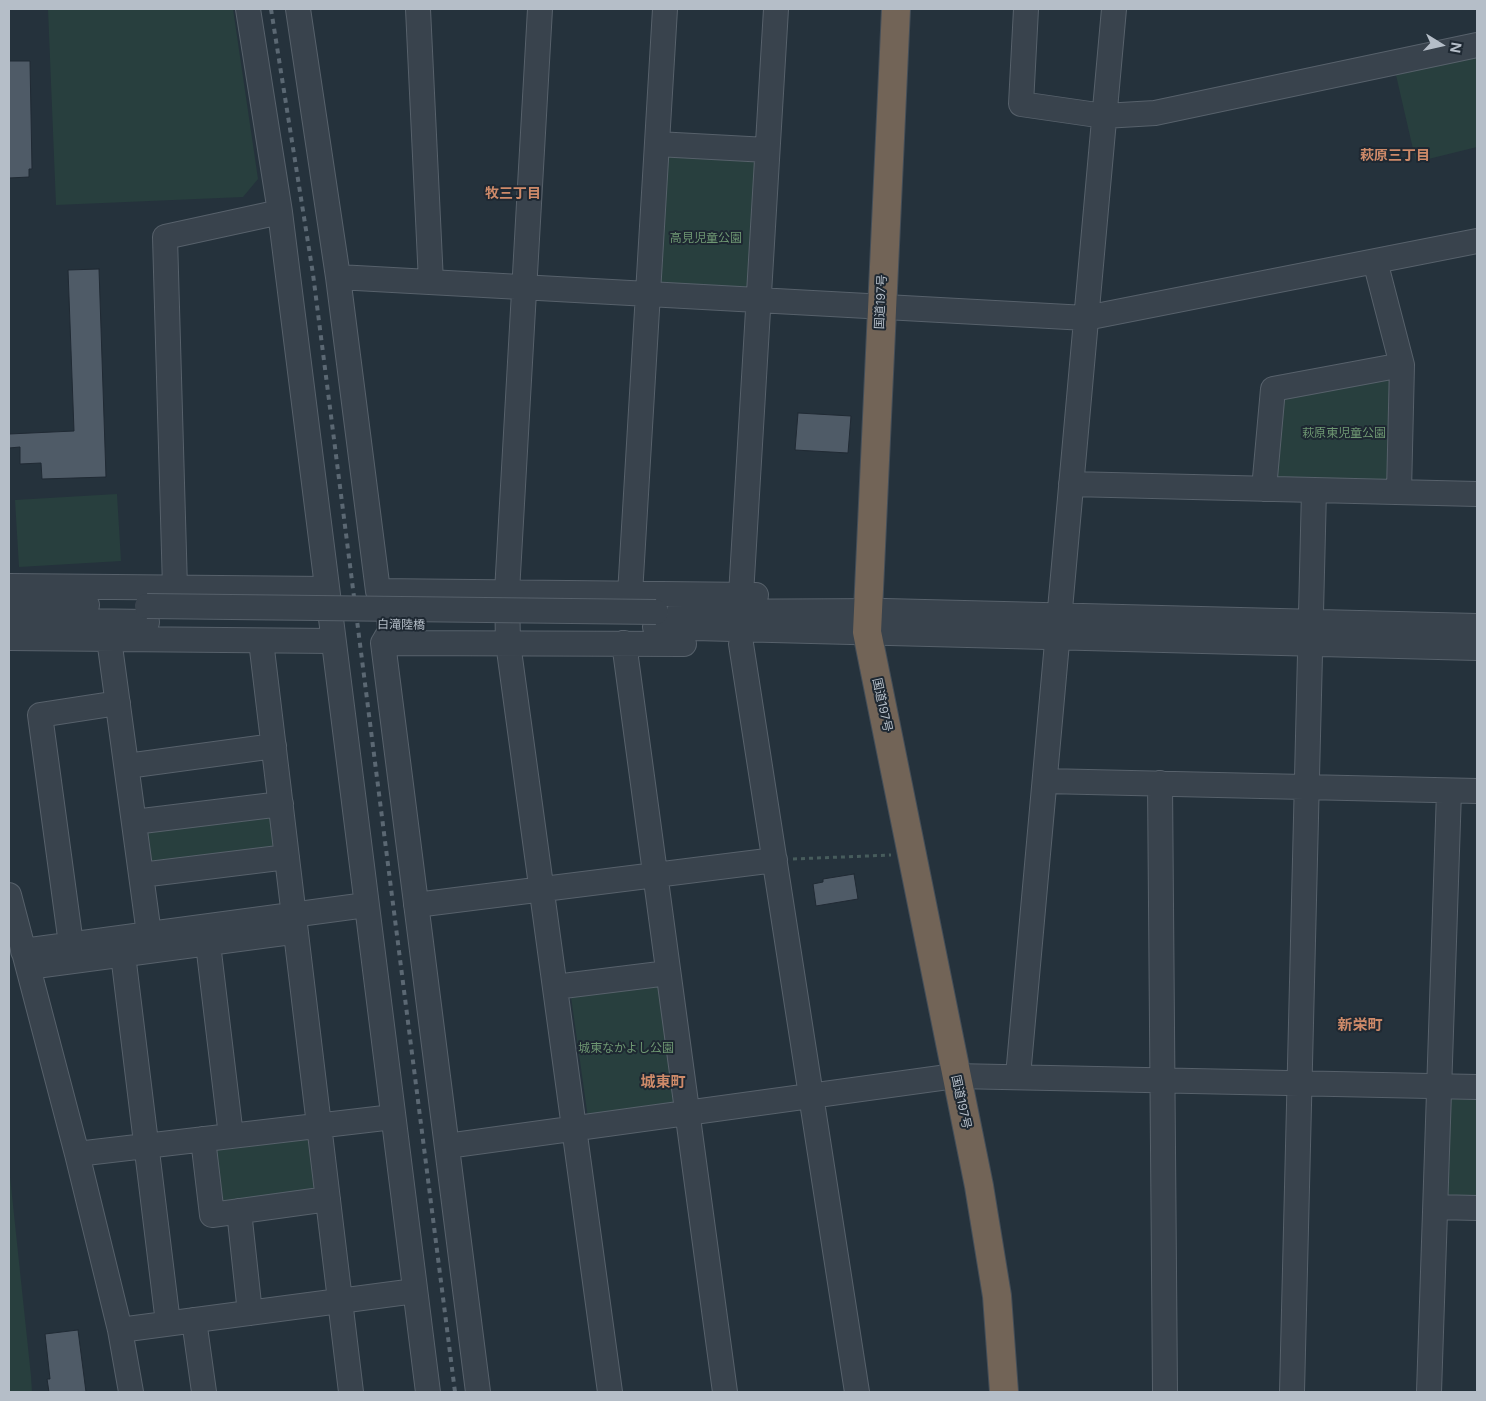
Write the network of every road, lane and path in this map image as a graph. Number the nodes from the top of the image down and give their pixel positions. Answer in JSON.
{"nodes":[{"id":1,"x":248,"y":9,"type":"edge"},
{"id":2,"x":298,"y":9,"type":"edge"},
{"id":3,"x":418,"y":9,"type":"edge"},
{"id":4,"x":540,"y":9,"type":"edge"},
{"id":5,"x":664,"y":9,"type":"edge"},
{"id":6,"x":776,"y":9,"type":"edge"},
{"id":7,"x":896,"y":9,"type":"edge"},
{"id":8,"x":912,"y":9,"type":"edge"},
{"id":9,"x":1026,"y":9,"type":"edge"},
{"id":10,"x":1114,"y":9,"type":"edge"},
{"id":11,"x":1477,"y":45,"type":"edge"},
{"id":12,"x":1104,"y":116,"type":"junction"},
{"id":13,"x":657,"y":144,"type":"junction"},
{"id":14,"x":767,"y":150,"type":"junction"},
{"id":15,"x":280,"y":212,"type":"junction"},
{"id":16,"x":1477,"y":240,"type":"edge"},
{"id":17,"x":1375,"y":261,"type":"junction"},
{"id":18,"x":338,"y":277,"type":"junction"},
{"id":19,"x":431,"y":282,"type":"junction"},
{"id":20,"x":523,"y":287,"type":"junction"},
{"id":21,"x":648,"y":294,"type":"junction"},
{"id":22,"x":758,"y":300,"type":"junction"},
{"id":23,"x":888,"y":307,"type":"junction"},
{"id":24,"x":1086,"y":318,"type":"junction"},
{"id":25,"x":1402,"y":366,"type":"junction"},
{"id":26,"x":1072,"y":484,"type":"junction"},
{"id":27,"x":1264,"y":489,"type":"junction"},
{"id":28,"x":1314,"y":490,"type":"junction"},
{"id":29,"x":1399,"y":492,"type":"junction"},
{"id":30,"x":1477,"y":494,"type":"edge"},
{"id":31,"x":9,"y":586,"type":"edge"},
{"id":32,"x":175,"y":588,"type":"junction"},
{"id":33,"x":326,"y":589,"type":"junction"},
{"id":34,"x":378,"y":590,"type":"junction"},
{"id":35,"x":508,"y":592,"type":"junction"},
{"id":36,"x":630,"y":594,"type":"junction"},
{"id":37,"x":741,"y":595,"type":"junction"},
{"id":38,"x":9,"y":603,"type":"edge"},
{"id":39,"x":147,"y":614,"type":"junction"},
{"id":40,"x":9,"y":620,"type":"edge"},
{"id":41,"x":876,"y":622,"type":"junction"},
{"id":42,"x":1059,"y":626,"type":"junction"},
{"id":43,"x":1477,"y":626,"type":"edge"},
{"id":44,"x":1311,"y":633,"type":"junction"},
{"id":45,"x":9,"y":638,"type":"edge"},
{"id":46,"x":109,"y":639,"type":"junction"},
{"id":47,"x":261,"y":641,"type":"junction"},
{"id":48,"x":332,"y":641,"type":"junction"},
{"id":49,"x":383,"y":643,"type":"junction"},
{"id":50,"x":508,"y":644,"type":"junction"},
{"id":51,"x":624,"y":644,"type":"junction"},
{"id":52,"x":741,"y":644,"type":"junction"},
{"id":53,"x":1477,"y":648,"type":"edge"},
{"id":54,"x":118,"y":703,"type":"junction"},
{"id":55,"x":274,"y":746,"type":"junction"},
{"id":56,"x":126,"y":766,"type":"junction"},
{"id":57,"x":1045,"y":780,"type":"junction"},
{"id":58,"x":1160,"y":784,"type":"junction"},
{"id":59,"x":1307,"y":787,"type":"junction"},
{"id":60,"x":1449,"y":791,"type":"junction"},
{"id":61,"x":1477,"y":791,"type":"edge"},
{"id":62,"x":281,"y":804,"type":"junction"},
{"id":63,"x":134,"y":822,"type":"junction"},
{"id":64,"x":912,"y":854,"type":"junction"},
{"id":65,"x":287,"y":857,"type":"junction"},
{"id":66,"x":774,"y":860,"type":"junction"},
{"id":67,"x":141,"y":875,"type":"junction"},
{"id":68,"x":655,"y":875,"type":"junction"},
{"id":69,"x":542,"y":889,"type":"junction"},
{"id":70,"x":9,"y":895,"type":"edge"},
{"id":71,"x":416,"y":905,"type":"junction"},
{"id":72,"x":367,"y":913,"type":"junction"},
{"id":73,"x":295,"y":923,"type":"junction"},
{"id":74,"x":149,"y":934,"type":"junction"},
{"id":75,"x":207,"y":935,"type":"junction"},
{"id":76,"x":122,"y":946,"type":"junction"},
{"id":77,"x":72,"y":953,"type":"junction"},
{"id":78,"x":25,"y":959,"type":"junction"},
{"id":79,"x":668,"y":972,"type":"junction"},
{"id":80,"x":555,"y":987,"type":"junction"},
{"id":81,"x":965,"y":1076,"type":"junction"},
{"id":82,"x":1018,"y":1076,"type":"junction"},
{"id":83,"x":1162,"y":1080,"type":"junction"},
{"id":84,"x":1300,"y":1083,"type":"junction"},
{"id":85,"x":1439,"y":1086,"type":"junction"},
{"id":86,"x":1477,"y":1087,"type":"edge"},
{"id":87,"x":811,"y":1096,"type":"junction"},
{"id":88,"x":687,"y":1113,"type":"junction"},
{"id":89,"x":393,"y":1117,"type":"junction"},
{"id":90,"x":320,"y":1126,"type":"junction"},
{"id":91,"x":574,"y":1129,"type":"junction"},
{"id":92,"x":231,"y":1136,"type":"junction"},
{"id":93,"x":203,"y":1139,"type":"junction"},
{"id":94,"x":146,"y":1146,"type":"junction"},
{"id":95,"x":447,"y":1146,"type":"junction"},
{"id":96,"x":78,"y":1154,"type":"junction"},
{"id":97,"x":328,"y":1199,"type":"junction"},
{"id":98,"x":1436,"y":1207,"type":"junction"},
{"id":99,"x":1477,"y":1208,"type":"edge"},
{"id":100,"x":239,"y":1211,"type":"junction"},
{"id":101,"x":415,"y":1291,"type":"junction"},
{"id":102,"x":340,"y":1301,"type":"junction"},
{"id":103,"x":250,"y":1312,"type":"junction"},
{"id":104,"x":194,"y":1320,"type":"junction"},
{"id":105,"x":168,"y":1323,"type":"junction"},
{"id":106,"x":120,"y":1330,"type":"junction"},
{"id":107,"x":131,"y":1392,"type":"edge"},
{"id":108,"x":204,"y":1392,"type":"edge"},
{"id":109,"x":351,"y":1392,"type":"edge"},
{"id":110,"x":428,"y":1392,"type":"edge"},
{"id":111,"x":478,"y":1392,"type":"edge"},
{"id":112,"x":610,"y":1392,"type":"edge"},
{"id":113,"x":725,"y":1392,"type":"edge"},
{"id":114,"x":857,"y":1392,"type":"edge"},
{"id":115,"x":1004,"y":1392,"type":"edge"},
{"id":116,"x":1018,"y":1392,"type":"edge"},
{"id":117,"x":1165,"y":1392,"type":"edge"},
{"id":118,"x":1292,"y":1392,"type":"edge"},
{"id":119,"x":1429,"y":1392,"type":"edge"}],
"edges":[{"from":1,"to":15,"type":"street"},
{"from":2,"to":18,"type":"street"},
{"from":3,"to":19,"type":"street"},
{"from":4,"to":20,"type":"street"},
{"from":5,"to":13,"type":"street"},
{"from":6,"to":14,"type":"street"},
{"from":7,"to":23,"type":"highway","name":"国道197号"},
{"from":8,"to":23,"type":"highway","name":"国道197号"},
{"from":9,"to":12,"type":"street"},
{"from":10,"to":12,"type":"street"},
{"from":11,"to":12,"type":"street"},
{"from":12,"to":24,"type":"street"},
{"from":13,"to":14,"type":"street"},
{"from":13,"to":21,"type":"street"},
{"from":14,"to":22,"type":"street"},
{"from":15,"to":32,"type":"street"},
{"from":15,"to":33,"type":"street"},
{"from":16,"to":17,"type":"street"},
{"from":17,"to":24,"type":"street"},
{"from":17,"to":25,"type":"street"},
{"from":18,"to":19,"type":"street"},
{"from":18,"to":34,"type":"street"},
{"from":19,"to":20,"type":"street"},
{"from":20,"to":21,"type":"street"},
{"from":20,"to":35,"type":"street"},
{"from":21,"to":22,"type":"street"},
{"from":21,"to":36,"type":"street"},
{"from":22,"to":23,"type":"street"},
{"from":22,"to":37,"type":"street"},
{"from":23,"to":24,"type":"street"},
{"from":23,"to":41,"type":"highway","name":"国道197号"},
{"from":24,"to":26,"type":"street"},
{"from":25,"to":27,"type":"street"},
{"from":25,"to":29,"type":"street"},
{"from":26,"to":27,"type":"street"},
{"from":26,"to":42,"type":"street"},
{"from":27,"to":28,"type":"street"},
{"from":28,"to":29,"type":"street"},
{"from":28,"to":44,"type":"street"},
{"from":29,"to":30,"type":"street"},
{"from":31,"to":32,"type":"street"},
{"from":32,"to":33,"type":"street"},
{"from":33,"to":48,"type":"street"},
{"from":34,"to":35,"type":"street"},
{"from":34,"to":49,"type":"street"},
{"from":35,"to":36,"type":"street"},
{"from":35,"to":50,"type":"street"},
{"from":36,"to":37,"type":"street"},
{"from":37,"to":41,"type":"street"},
{"from":38,"to":39,"type":"street"},
{"from":39,"to":40,"type":"street"},
{"from":39,"to":41,"type":"street","name":"白滝陸橋"},
{"from":41,"to":42,"type":"street","name":"白滝陸橋"},
{"from":41,"to":52,"type":"street"},
{"from":41,"to":64,"type":"highway","name":"国道197号"},
{"from":41,"to":81,"type":"highway","name":"国道197号"},
{"from":42,"to":44,"type":"street","name":"白滝陸橋"},
{"from":42,"to":57,"type":"street"},
{"from":43,"to":44,"type":"street"},
{"from":44,"to":53,"type":"street"},
{"from":44,"to":59,"type":"street"},
{"from":45,"to":46,"type":"street"},
{"from":46,"to":47,"type":"street"},
{"from":46,"to":54,"type":"street"},
{"from":47,"to":48,"type":"street"},
{"from":47,"to":55,"type":"street"},
{"from":48,"to":72,"type":"street"},
{"from":49,"to":50,"type":"street"},
{"from":49,"to":71,"type":"street"},
{"from":50,"to":51,"type":"street"},
{"from":50,"to":69,"type":"street"},
{"from":51,"to":52,"type":"street"},
{"from":51,"to":68,"type":"street"},
{"from":52,"to":66,"type":"street"},
{"from":54,"to":56,"type":"street"},
{"from":54,"to":77,"type":"street"},
{"from":55,"to":56,"type":"street"},
{"from":55,"to":62,"type":"street"},
{"from":56,"to":63,"type":"street"},
{"from":57,"to":58,"type":"street"},
{"from":57,"to":82,"type":"street"},
{"from":58,"to":59,"type":"street"},
{"from":58,"to":83,"type":"street"},
{"from":59,"to":60,"type":"street"},
{"from":59,"to":84,"type":"street"},
{"from":60,"to":61,"type":"street"},
{"from":60,"to":85,"type":"street"},
{"from":62,"to":63,"type":"street"},
{"from":62,"to":65,"type":"street"},
{"from":63,"to":67,"type":"street"},
{"from":64,"to":66,"type":"path"},
{"from":64,"to":81,"type":"highway","name":"国道197号"},
{"from":65,"to":67,"type":"street"},
{"from":65,"to":73,"type":"street"},
{"from":66,"to":68,"type":"street"},
{"from":66,"to":87,"type":"street"},
{"from":67,"to":74,"type":"street"},
{"from":68,"to":69,"type":"street"},
{"from":68,"to":79,"type":"street"},
{"from":69,"to":71,"type":"street"},
{"from":69,"to":80,"type":"street"},
{"from":70,"to":78,"type":"street"},
{"from":71,"to":95,"type":"street"},
{"from":72,"to":73,"type":"street"},
{"from":72,"to":89,"type":"street"},
{"from":73,"to":75,"type":"street"},
{"from":73,"to":90,"type":"street"},
{"from":74,"to":75,"type":"street"},
{"from":74,"to":76,"type":"street"},
{"from":75,"to":76,"type":"street"},
{"from":75,"to":92,"type":"street"},
{"from":76,"to":77,"type":"street"},
{"from":76,"to":94,"type":"street"},
{"from":77,"to":78,"type":"street"},
{"from":78,"to":96,"type":"street"},
{"from":79,"to":80,"type":"street"},
{"from":79,"to":88,"type":"street"},
{"from":80,"to":91,"type":"street"},
{"from":81,"to":82,"type":"street"},
{"from":81,"to":87,"type":"street"},
{"from":81,"to":115,"type":"highway","name":"国道197号"},
{"from":81,"to":116,"type":"highway","name":"国道197号"},
{"from":82,"to":83,"type":"street"},
{"from":83,"to":84,"type":"street"},
{"from":83,"to":117,"type":"street"},
{"from":84,"to":85,"type":"street"},
{"from":84,"to":118,"type":"street"},
{"from":85,"to":86,"type":"street"},
{"from":85,"to":98,"type":"street"},
{"from":87,"to":88,"type":"street"},
{"from":87,"to":114,"type":"street"},
{"from":88,"to":91,"type":"street"},
{"from":88,"to":113,"type":"street"},
{"from":89,"to":90,"type":"street"},
{"from":89,"to":101,"type":"street"},
{"from":90,"to":92,"type":"street"},
{"from":90,"to":97,"type":"street"},
{"from":91,"to":95,"type":"street"},
{"from":91,"to":112,"type":"street"},
{"from":92,"to":93,"type":"street"},
{"from":93,"to":94,"type":"street"},
{"from":93,"to":100,"type":"street"},
{"from":94,"to":96,"type":"street"},
{"from":94,"to":105,"type":"street"},
{"from":95,"to":111,"type":"street"},
{"from":96,"to":106,"type":"street"},
{"from":97,"to":100,"type":"street"},
{"from":97,"to":102,"type":"street"},
{"from":98,"to":99,"type":"street"},
{"from":98,"to":119,"type":"street"},
{"from":100,"to":103,"type":"street"},
{"from":101,"to":102,"type":"street"},
{"from":101,"to":110,"type":"street"},
{"from":102,"to":103,"type":"street"},
{"from":102,"to":109,"type":"street"},
{"from":103,"to":104,"type":"street"},
{"from":104,"to":105,"type":"street"},
{"from":104,"to":108,"type":"street"},
{"from":105,"to":106,"type":"street"},
{"from":106,"to":107,"type":"street"}]}
